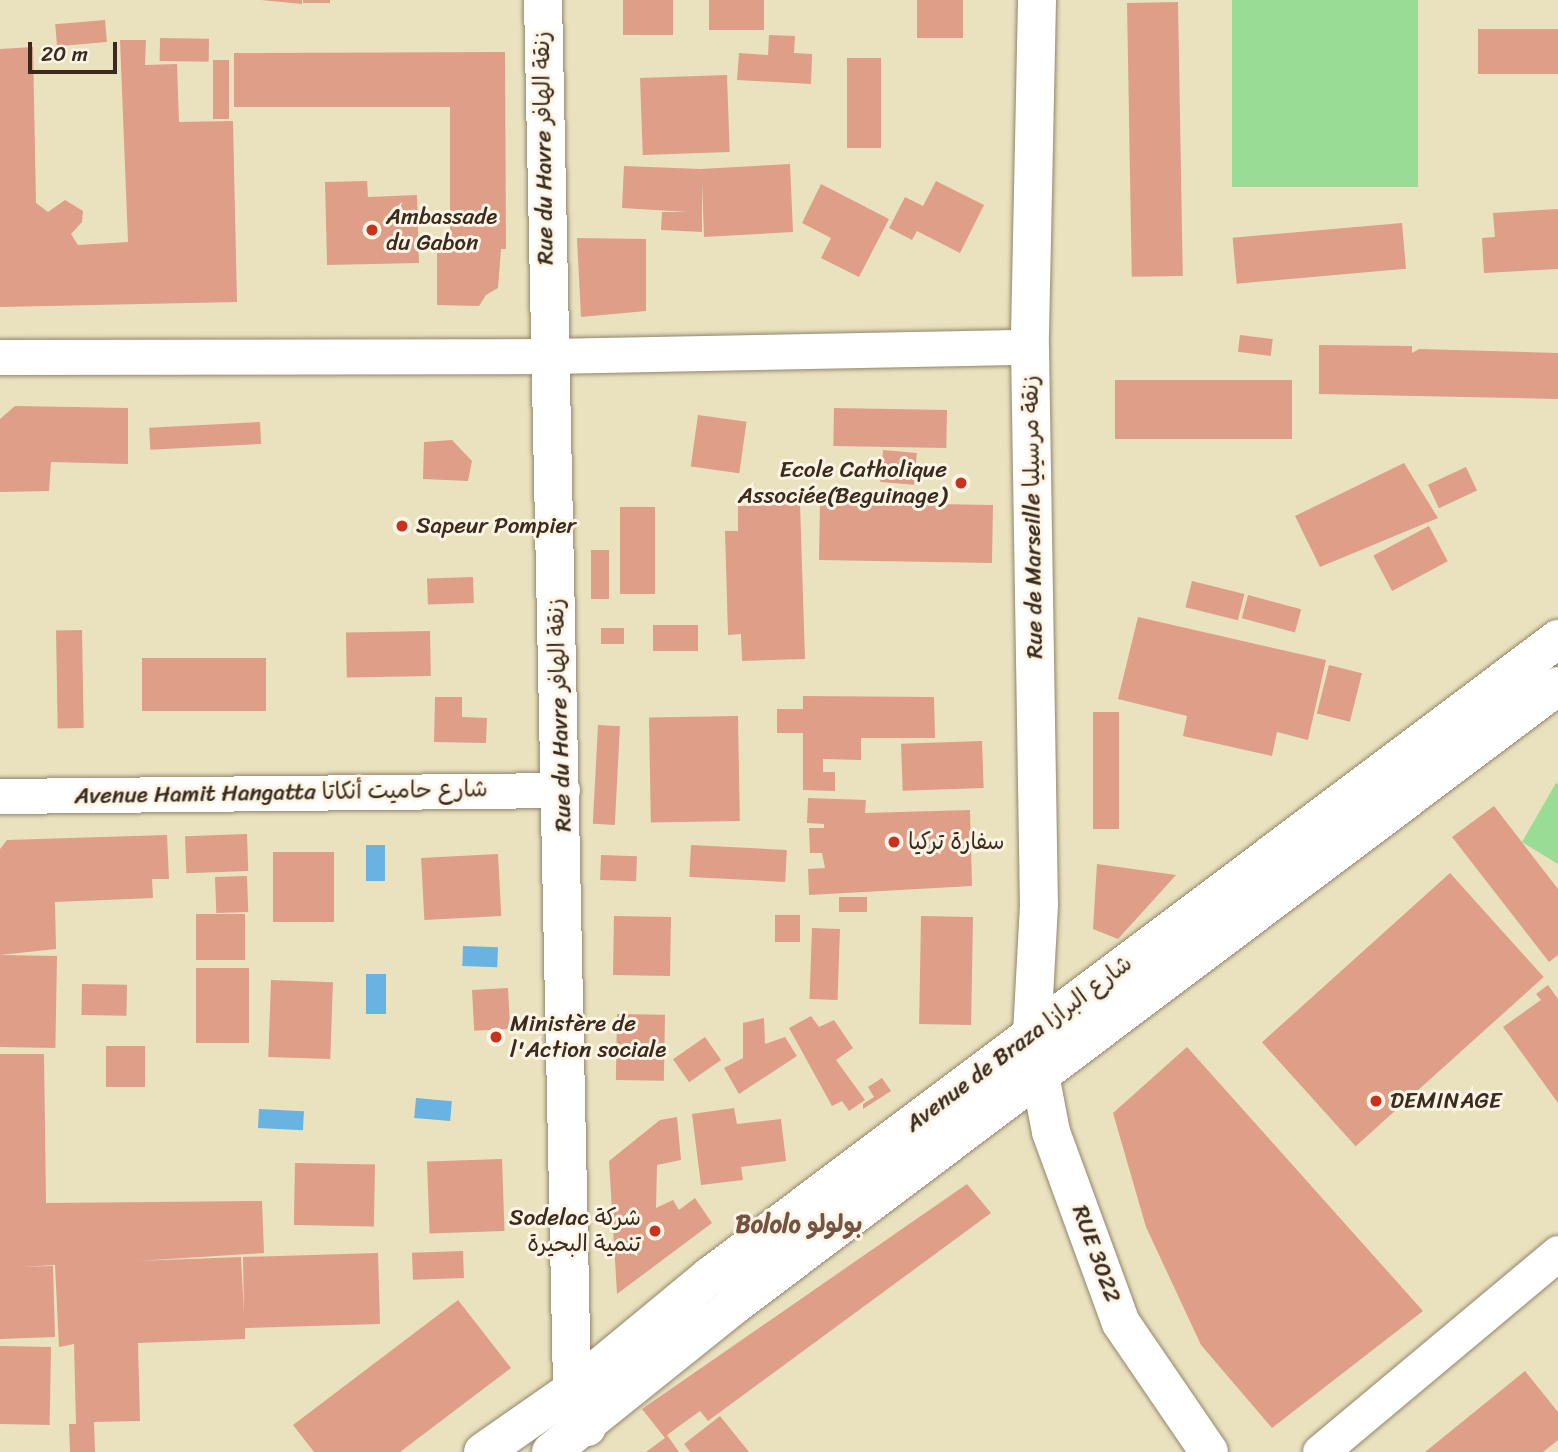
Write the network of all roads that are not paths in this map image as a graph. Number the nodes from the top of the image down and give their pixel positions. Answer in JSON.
{"nodes":[{"id":1,"x":542,"y":0,"type":"edge"},
{"id":2,"x":1037,"y":0,"type":"edge"},
{"id":3,"x":1030,"y":347,"type":"junction"},
{"id":4,"x":549,"y":356,"type":"junction"},
{"id":5,"x":0,"y":358,"type":"edge"},
{"id":6,"x":1558,"y":639,"type":"edge"},
{"id":7,"x":1558,"y":687,"type":"edge"},
{"id":8,"x":562,"y":790,"type":"junction"},
{"id":9,"x":0,"y":796,"type":"edge"},
{"id":10,"x":1032,"y":1034,"type":"junction"},
{"id":11,"x":1038,"y":1076,"type":"junction"},
{"id":12,"x":1558,"y":1254,"type":"edge"},
{"id":13,"x":572,"y":1390,"type":"junction"},
{"id":14,"x":587,"y":1427,"type":"junction"},
{"id":15,"x":483,"y":1452,"type":"edge"},
{"id":16,"x":551,"y":1452,"type":"edge"},
{"id":17,"x":1209,"y":1452,"type":"edge"},
{"id":18,"x":1320,"y":1452,"type":"edge"}],
"edges":[{"from":1,"to":4,"type":"main road","name":"Rue du Havre زنقة الهافر"},
{"from":2,"to":3,"type":"main road","name":"Rue de Marseille زنقة مرسيليا"},
{"from":3,"to":4,"type":"street"},
{"from":3,"to":10,"type":"main road","name":"Rue de Marseille زنقة مرسيليا"},
{"from":4,"to":5,"type":"street"},
{"from":4,"to":8,"type":"main road","name":"Rue du Havre زنقة الهافر"},
{"from":6,"to":10,"type":"main road","name":"Avenue de Braza شارع البرازا"},
{"from":7,"to":11,"type":"main road","name":"Avenue de Braza شارع البرازا"},
{"from":8,"to":9,"type":"street","name":"Avenue Hamit Hangatta شارع حاميت أنكاتا"},
{"from":8,"to":13,"type":"main road","name":"Rue du Havre زنقة الهافر"},
{"from":10,"to":11,"type":"main road","name":"RUE 3022"},
{"from":10,"to":13,"type":"main road","name":"Avenue de Braza شارع البرازا"},
{"from":11,"to":14,"type":"main road","name":"Avenue de Braza شارع البرازا"},
{"from":11,"to":17,"type":"main road","name":"RUE 3022"},
{"from":12,"to":18,"type":"street"},
{"from":13,"to":14,"type":"main road","name":"Rue du Havre زنقة الهافر"},
{"from":13,"to":15,"type":"main road","name":"Avenue de Braza شارع البرازا"},
{"from":14,"to":16,"type":"main road","name":"Avenue de Braza شارع البرازا"}]}
